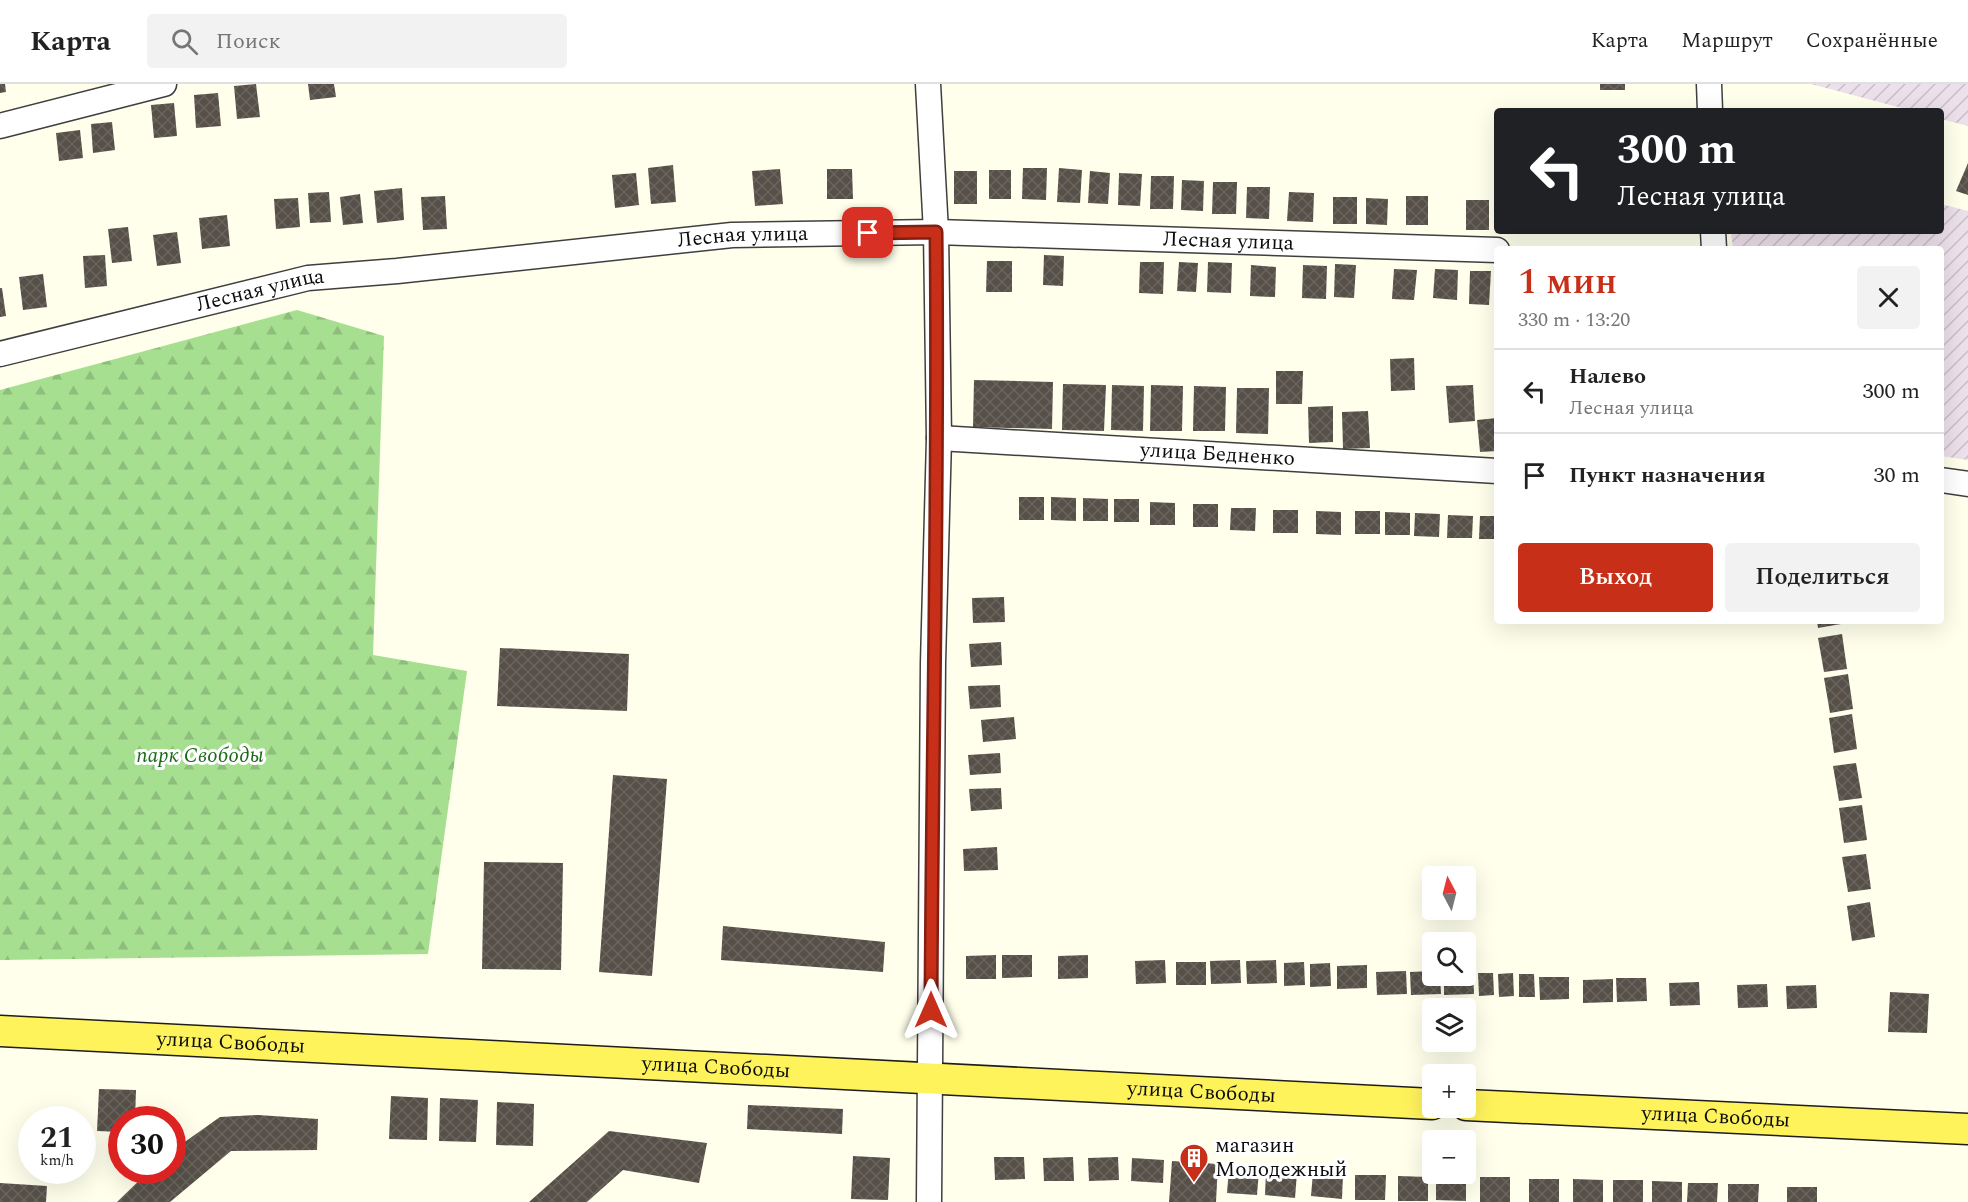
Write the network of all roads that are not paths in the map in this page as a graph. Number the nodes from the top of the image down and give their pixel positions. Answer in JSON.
{"nodes":[{"id":1,"x":164,"y":84,"type":"edge"},
{"id":2,"x":928,"y":84,"type":"edge"},
{"id":3,"x":1709,"y":84,"type":"edge"},
{"id":4,"x":1710,"y":108,"type":"edge"},
{"id":5,"x":0,"y":126,"type":"edge"},
{"id":6,"x":936,"y":232,"type":"junction"},
{"id":7,"x":1494,"y":250,"type":"edge"},
{"id":8,"x":0,"y":354,"type":"edge"},
{"id":9,"x":939,"y":438,"type":"junction"},
{"id":10,"x":1494,"y":471,"type":"edge"},
{"id":11,"x":1944,"y":480,"type":"edge"},
{"id":12,"x":1968,"y":484,"type":"edge"},
{"id":13,"x":0,"y":1031,"type":"edge"},
{"id":14,"x":930,"y":1080,"type":"junction"},
{"id":15,"x":1422,"y":1104,"type":"edge"},
{"id":16,"x":1476,"y":1105,"type":"edge"},
{"id":17,"x":1968,"y":1129,"type":"edge"},
{"id":18,"x":928,"y":1202,"type":"edge"}],
"edges":[{"from":1,"to":5,"type":"street"},
{"from":2,"to":6,"type":"street"},
{"from":3,"to":4,"type":"street"},
{"from":6,"to":7,"type":"street","name":"Лесная улица"},
{"from":6,"to":8,"type":"street","name":"Лесная улица"},
{"from":6,"to":9,"type":"street"},
{"from":9,"to":10,"type":"street","name":"улица Бедненко"},
{"from":9,"to":14,"type":"street"},
{"from":11,"to":12,"type":"street"},
{"from":13,"to":14,"type":"main road","name":"улица Свободы"},
{"from":14,"to":15,"type":"main road","name":"улица Свободы"},
{"from":14,"to":18,"type":"street"},
{"from":16,"to":17,"type":"main road","name":"улица Свободы"}]}
